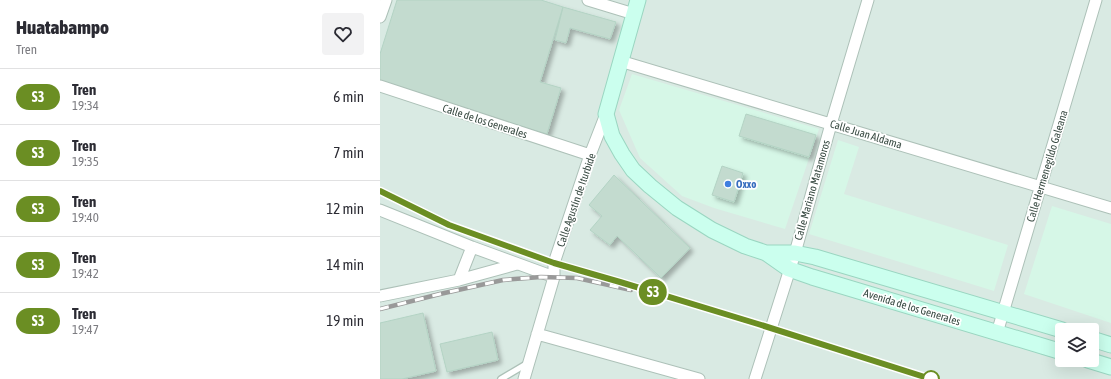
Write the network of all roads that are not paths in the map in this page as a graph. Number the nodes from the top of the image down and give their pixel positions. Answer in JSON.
{"nodes":[{"id":1,"x":588,"y":0,"type":"edge"},
{"id":2,"x":868,"y":0,"type":"edge"},
{"id":3,"x":1096,"y":0,"type":"edge"},
{"id":4,"x":636,"y":7,"type":"edge"},
{"id":5,"x":620,"y":61,"type":"junction"},
{"id":6,"x":380,"y":86,"type":"edge"},
{"id":7,"x":606,"y":114,"type":"junction"},
{"id":8,"x":831,"y":124,"type":"junction"},
{"id":9,"x":590,"y":155,"type":"junction"},
{"id":10,"x":1040,"y":187,"type":"junction"},
{"id":11,"x":1111,"y":208,"type":"edge"},
{"id":12,"x":380,"y":210,"type":"edge"},
{"id":13,"x":472,"y":247,"type":"junction"},
{"id":14,"x":766,"y":253,"type":"junction"},
{"id":15,"x":794,"y":253,"type":"junction"},
{"id":16,"x":517,"y":264,"type":"junction"},
{"id":17,"x":789,"y":269,"type":"junction"},
{"id":18,"x":554,"y":277,"type":"junction"},
{"id":19,"x":459,"y":280,"type":"junction"},
{"id":20,"x":380,"y":296,"type":"edge"},
{"id":21,"x":1002,"y":312,"type":"junction"},
{"id":22,"x":1055,"y":328,"type":"edge"},
{"id":23,"x":997,"y":333,"type":"junction"},
{"id":24,"x":536,"y":334,"type":"junction"},
{"id":25,"x":1099,"y":341,"type":"edge"},
{"id":26,"x":1111,"y":345,"type":"edge"},
{"id":27,"x":1055,"y":350,"type":"edge"},
{"id":28,"x":528,"y":363,"type":"junction"},
{"id":29,"x":1099,"y":363,"type":"edge"},
{"id":30,"x":1111,"y":367,"type":"edge"},
{"id":31,"x":501,"y":379,"type":"edge"},
{"id":32,"x":524,"y":379,"type":"edge"},
{"id":33,"x":699,"y":379,"type":"edge"},
{"id":34,"x":755,"y":379,"type":"edge"}],
"edges":[{"from":1,"to":4,"type":"street"},
{"from":2,"to":8,"type":"street","name":"Calle Mariano Matamoros"},
{"from":3,"to":10,"type":"street","name":"Calle Hermenegildo Galeana"},
{"from":4,"to":5,"type":"street"},
{"from":5,"to":7,"type":"street"},
{"from":5,"to":8,"type":"street","name":"Calle Juan Aldama"},
{"from":6,"to":9,"type":"street","name":"Calle de los Generales"},
{"from":7,"to":9,"type":"street","name":"Calle Agustín de Iturbide"},
{"from":7,"to":14,"type":"street","name":"Avenida de los Generales"},
{"from":8,"to":10,"type":"street","name":"Calle Juan Aldama"},
{"from":8,"to":15,"type":"street","name":"Calle Mariano Matamoros"},
{"from":9,"to":18,"type":"street","name":"Calle Agustín de Iturbide"},
{"from":10,"to":11,"type":"street","name":"Calle Juan Aldama"},
{"from":10,"to":21,"type":"street","name":"Calle Hermenegildo Galeana"},
{"from":12,"to":13,"type":"street"},
{"from":13,"to":16,"type":"street"},
{"from":13,"to":19,"type":"street"},
{"from":14,"to":15,"type":"street","name":"Avenida de los Generales"},
{"from":14,"to":17,"type":"street","name":"Avenida de los Generales"},
{"from":15,"to":17,"type":"street","name":"Calle Mariano Matamoros"},
{"from":15,"to":21,"type":"street","name":"Avenida de los Generales"},
{"from":16,"to":18,"type":"street"},
{"from":16,"to":19,"type":"street"},
{"from":17,"to":23,"type":"street","name":"Avenida de los Generales"},
{"from":17,"to":34,"type":"street","name":"Calle Mariano Matamoros"},
{"from":18,"to":24,"type":"street","name":"Calle Agustín de Iturbide"},
{"from":19,"to":20,"type":"street"},
{"from":21,"to":22,"type":"street","name":"Avenida de los Generales"},
{"from":21,"to":23,"type":"street","name":"Calle Hermenegildo Galeana"},
{"from":23,"to":27,"type":"street","name":"Avenida de los Generales"},
{"from":24,"to":28,"type":"street","name":"Calle Agustín de Iturbide"},
{"from":24,"to":33,"type":"street"},
{"from":25,"to":26,"type":"street"},
{"from":28,"to":31,"type":"lane"},
{"from":28,"to":32,"type":"street","name":"Calle Agustín de Iturbide"},
{"from":29,"to":30,"type":"street"}]}
